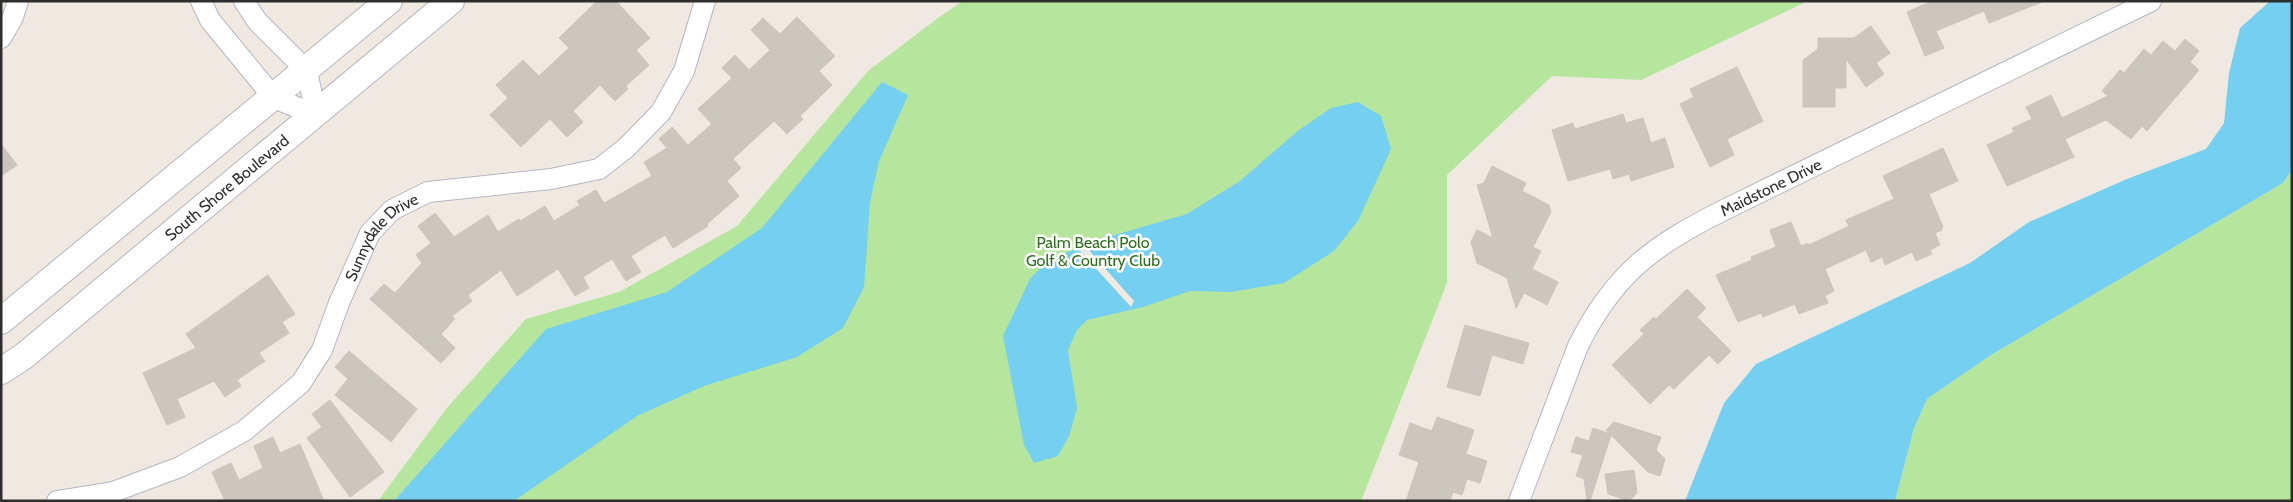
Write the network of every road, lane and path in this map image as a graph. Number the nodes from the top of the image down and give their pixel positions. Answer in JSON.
{"nodes":[{"id":1,"x":18,"y":1,"type":"edge"},
{"id":2,"x":201,"y":1,"type":"edge"},
{"id":3,"x":244,"y":1,"type":"edge"},
{"id":4,"x":389,"y":1,"type":"edge"},
{"id":5,"x":451,"y":1,"type":"edge"},
{"id":6,"x":706,"y":1,"type":"edge"},
{"id":7,"x":2151,"y":1,"type":"edge"},
{"id":8,"x":1,"y":38,"type":"edge"},
{"id":9,"x":307,"y":71,"type":"junction"},
{"id":10,"x":274,"y":98,"type":"junction"},
{"id":11,"x":316,"y":115,"type":"junction"},
{"id":12,"x":1,"y":321,"type":"edge"},
{"id":13,"x":1,"y":371,"type":"edge"},
{"id":14,"x":57,"y":501,"type":"edge"},
{"id":15,"x":1519,"y":501,"type":"edge"}],
"edges":[{"from":1,"to":8,"type":"street"},
{"from":2,"to":10,"type":"street"},
{"from":3,"to":9,"type":"street"},
{"from":4,"to":9,"type":"street"},
{"from":5,"to":11,"type":"street","name":"South Shore Boulevard"},
{"from":6,"to":14,"type":"street","name":"Sunnydale Drive"},
{"from":7,"to":15,"type":"street","name":"Maidstone Drive"},
{"from":9,"to":10,"type":"street"},
{"from":9,"to":11,"type":"street"},
{"from":10,"to":11,"type":"street"},
{"from":10,"to":12,"type":"street"},
{"from":11,"to":13,"type":"street","name":"South Shore Boulevard"}]}
